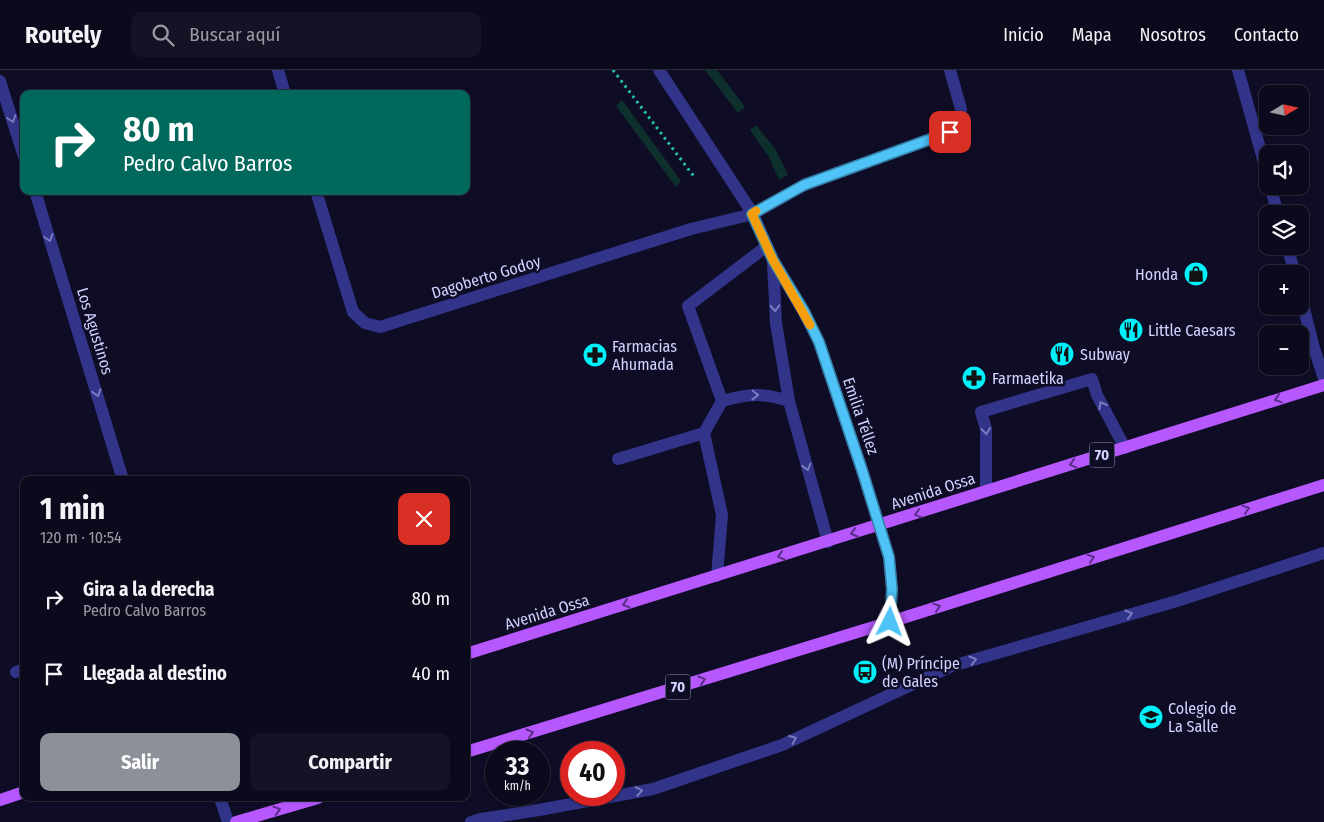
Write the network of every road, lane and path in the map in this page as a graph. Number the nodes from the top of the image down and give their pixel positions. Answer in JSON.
{"nodes":[{"id":1,"x":278,"y":70,"type":"edge"},
{"id":2,"x":659,"y":70,"type":"edge"},
{"id":3,"x":950,"y":70,"type":"edge"},
{"id":4,"x":1238,"y":70,"type":"edge"},
{"id":5,"x":0,"y":81,"type":"edge"},
{"id":6,"x":284,"y":90,"type":"edge"},
{"id":7,"x":20,"y":144,"type":"edge"},
{"id":8,"x":1259,"y":145,"type":"edge"},
{"id":9,"x":36,"y":195,"type":"edge"},
{"id":10,"x":317,"y":195,"type":"edge"},
{"id":11,"x":752,"y":214,"type":"junction"},
{"id":12,"x":767,"y":246,"type":"junction"},
{"id":13,"x":773,"y":260,"type":"junction"},
{"id":14,"x":1306,"y":315,"type":"edge"},
{"id":15,"x":1324,"y":379,"type":"edge"},
{"id":16,"x":1324,"y":384,"type":"edge"},
{"id":17,"x":722,"y":401,"type":"junction"},
{"id":18,"x":788,"y":401,"type":"junction"},
{"id":19,"x":704,"y":433,"type":"junction"},
{"id":20,"x":1125,"y":448,"type":"junction"},
{"id":21,"x":618,"y":459,"type":"dead end"},
{"id":22,"x":122,"y":476,"type":"edge"},
{"id":23,"x":1324,"y":484,"type":"edge"},
{"id":24,"x":986,"y":492,"type":"junction"},
{"id":25,"x":880,"y":525,"type":"junction"},
{"id":26,"x":828,"y":542,"type":"junction"},
{"id":27,"x":1324,"y":553,"type":"edge"},
{"id":28,"x":717,"y":576,"type":"junction"},
{"id":29,"x":890,"y":622,"type":"junction"},
{"id":30,"x":470,"y":653,"type":"edge"},
{"id":31,"x":470,"y":751,"type":"edge"},
{"id":32,"x":20,"y":793,"type":"edge"},
{"id":33,"x":0,"y":800,"type":"edge"},
{"id":34,"x":221,"y":801,"type":"edge"},
{"id":35,"x":308,"y":801,"type":"edge"},
{"id":36,"x":228,"y":822,"type":"edge"},
{"id":37,"x":236,"y":822,"type":"edge"},
{"id":38,"x":471,"y":822,"type":"edge"}],
"edges":[{"from":1,"to":6,"type":"street"},
{"from":2,"to":11,"type":"street","name":"Emilia Téllez"},
{"from":3,"to":11,"type":"street","name":"Dagoberto Godoy"},
{"from":4,"to":8,"type":"street"},
{"from":5,"to":7,"type":"street","one_way":true},
{"from":9,"to":22,"type":"street","name":"Los Agustinos","one_way":true},
{"from":10,"to":11,"type":"street","name":"Dagoberto Godoy"},
{"from":11,"to":12,"type":"street","name":"Emilia Téllez"},
{"from":12,"to":13,"type":"street","name":"Emilia Téllez"},
{"from":12,"to":17,"type":"street"},
{"from":13,"to":18,"type":"street","name":"Emilia Téllez","one_way":true},
{"from":13,"to":25,"type":"street","name":"Emilia Téllez"},
{"from":14,"to":15,"type":"street"},
{"from":16,"to":20,"type":"main road","name":"Avenida Ossa","number":"70","one_way":true},
{"from":17,"to":18,"type":"street","one_way":true},
{"from":17,"to":19,"type":"street"},
{"from":18,"to":26,"type":"street","name":"Emilia Téllez","one_way":true},
{"from":19,"to":21,"type":"street"},
{"from":19,"to":28,"type":"street"},
{"from":20,"to":24,"type":"main road","name":"Avenida Ossa","number":"70","one_way":true},
{"from":20,"to":24,"type":"street","one_way":true},
{"from":29,"to":23,"type":"main road","number":"70","one_way":true},
{"from":24,"to":25,"type":"main road","name":"Avenida Ossa","number":"70","one_way":true},
{"from":25,"to":26,"type":"main road","name":"Avenida Ossa","number":"70","one_way":true},
{"from":25,"to":29,"type":"street","name":"Emilia Téllez"},
{"from":26,"to":28,"type":"main road","name":"Avenida Ossa","number":"70","one_way":true},
{"from":38,"to":27,"type":"street","one_way":true},
{"from":28,"to":30,"type":"main road","name":"Avenida Ossa","number":"70","one_way":true},
{"from":31,"to":29,"type":"main road","number":"70","one_way":true},
{"from":32,"to":33,"type":"main road"},
{"from":34,"to":36,"type":"street"},
{"from":37,"to":35,"type":"main road","one_way":true}]}
